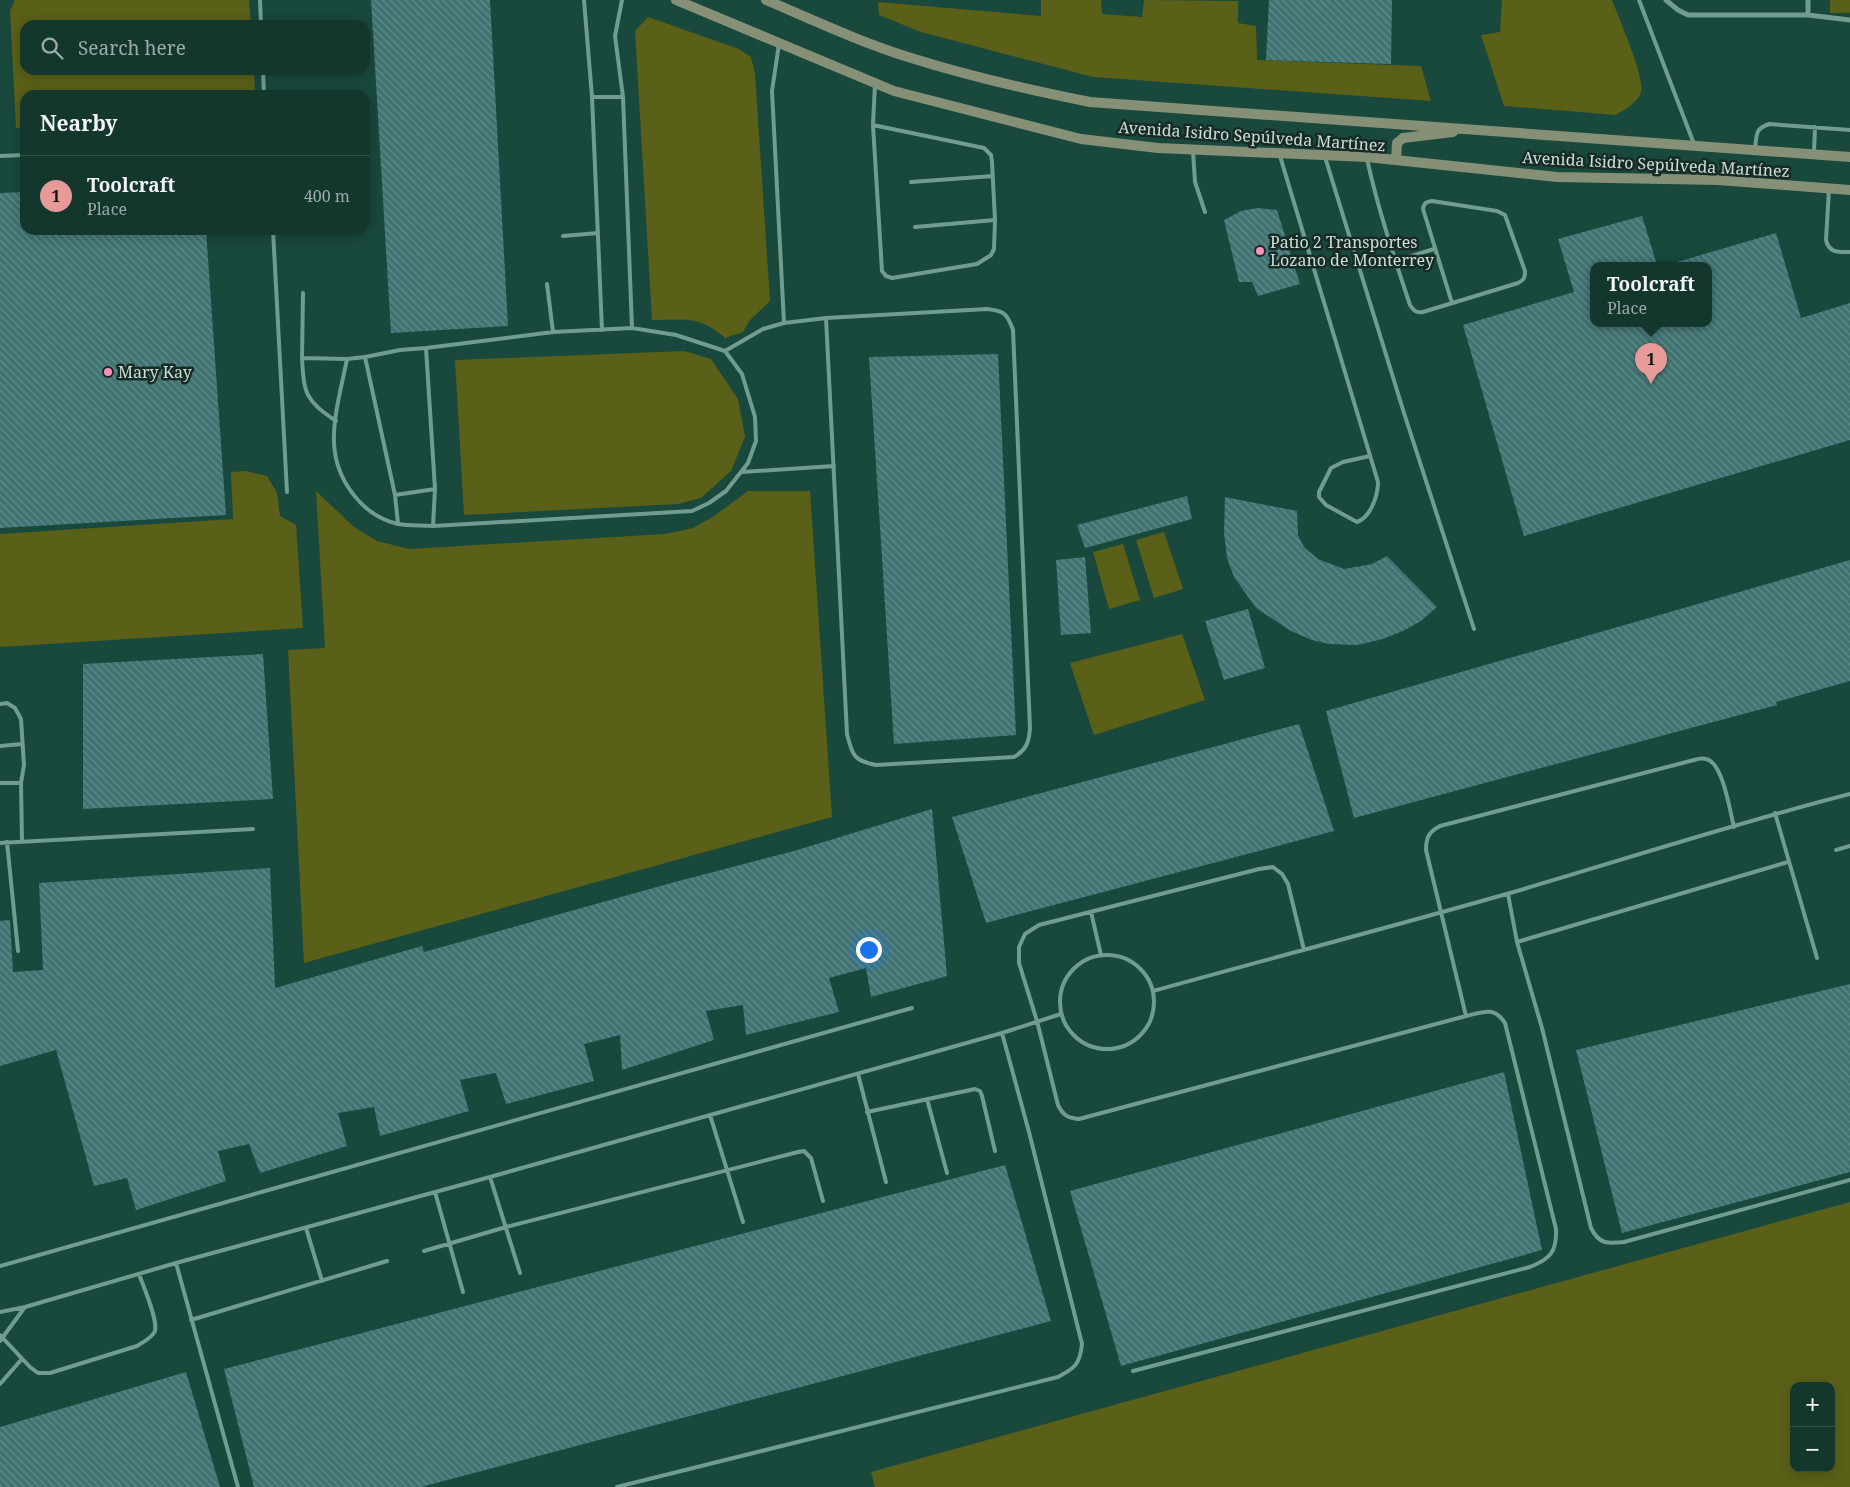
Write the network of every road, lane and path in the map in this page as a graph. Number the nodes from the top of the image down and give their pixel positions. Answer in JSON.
{"nodes":[{"id":1,"x":260,"y":0,"type":"edge"},
{"id":2,"x":584,"y":0,"type":"edge"},
{"id":3,"x":622,"y":0,"type":"edge"},
{"id":4,"x":676,"y":0,"type":"edge"},
{"id":5,"x":766,"y":0,"type":"edge"},
{"id":6,"x":1639,"y":0,"type":"edge"},
{"id":7,"x":1666,"y":0,"type":"edge"},
{"id":8,"x":1808,"y":0,"type":"edge"},
{"id":9,"x":1808,"y":15,"type":"junction"},
{"id":10,"x":261,"y":20,"type":"edge"},
{"id":11,"x":1850,"y":20,"type":"edge"},
{"id":12,"x":779,"y":44,"type":"junction"},
{"id":13,"x":263,"y":75,"type":"edge"},
{"id":14,"x":875,"y":84,"type":"junction"},
{"id":15,"x":264,"y":90,"type":"edge"},
{"id":16,"x":592,"y":96,"type":"junction"},
{"id":17,"x":623,"y":97,"type":"junction"},
{"id":18,"x":873,"y":125,"type":"junction"},
{"id":19,"x":1815,"y":127,"type":"junction"},
{"id":20,"x":1466,"y":129,"type":"junction"},
{"id":21,"x":1850,"y":130,"type":"edge"},
{"id":22,"x":1694,"y":146,"type":"junction"},
{"id":23,"x":1193,"y":149,"type":"junction"},
{"id":24,"x":1754,"y":151,"type":"junction"},
{"id":25,"x":1280,"y":154,"type":"junction"},
{"id":26,"x":1814,"y":154,"type":"junction"},
{"id":27,"x":20,"y":155,"type":"edge"},
{"id":28,"x":1325,"y":155,"type":"junction"},
{"id":29,"x":0,"y":156,"type":"edge"},
{"id":30,"x":1850,"y":156,"type":"edge"},
{"id":31,"x":1367,"y":157,"type":"junction"},
{"id":32,"x":1396,"y":160,"type":"junction"},
{"id":33,"x":993,"y":176,"type":"junction"},
{"id":34,"x":911,"y":182,"type":"dead end"},
{"id":35,"x":1829,"y":189,"type":"junction"},
{"id":36,"x":1850,"y":190,"type":"edge"},
{"id":37,"x":1204,"y":212,"type":"dead end"},
{"id":38,"x":995,"y":220,"type":"junction"},
{"id":39,"x":915,"y":227,"type":"dead end"},
{"id":40,"x":598,"y":233,"type":"junction"},
{"id":41,"x":273,"y":235,"type":"edge"},
{"id":42,"x":563,"y":236,"type":"dead end"},
{"id":43,"x":1434,"y":249,"type":"junction"},
{"id":44,"x":1850,"y":252,"type":"edge"},
{"id":45,"x":1395,"y":261,"type":"junction"},
{"id":46,"x":547,"y":284,"type":"dead end"},
{"id":47,"x":303,"y":293,"type":"dead end"},
{"id":48,"x":1452,"y":303,"type":"junction"},
{"id":49,"x":826,"y":318,"type":"junction"},
{"id":50,"x":784,"y":323,"type":"junction"},
{"id":51,"x":632,"y":328,"type":"junction"},
{"id":52,"x":602,"y":330,"type":"junction"},
{"id":53,"x":553,"y":332,"type":"junction"},
{"id":54,"x":426,"y":348,"type":"junction"},
{"id":55,"x":725,"y":351,"type":"junction"},
{"id":56,"x":365,"y":357,"type":"junction"},
{"id":57,"x":302,"y":358,"type":"junction"},
{"id":58,"x":347,"y":359,"type":"junction"},
{"id":59,"x":336,"y":421,"type":"junction"},
{"id":60,"x":1370,"y":456,"type":"junction"},
{"id":61,"x":834,"y":466,"type":"junction"},
{"id":62,"x":742,"y":472,"type":"junction"},
{"id":63,"x":435,"y":489,"type":"junction"},
{"id":64,"x":288,"y":492,"type":"dead end"},
{"id":65,"x":395,"y":495,"type":"junction"},
{"id":66,"x":398,"y":524,"type":"junction"},
{"id":67,"x":433,"y":526,"type":"junction"},
{"id":68,"x":1474,"y":629,"type":"dead end"},
{"id":69,"x":0,"y":704,"type":"edge"},
{"id":70,"x":22,"y":744,"type":"junction"},
{"id":71,"x":0,"y":746,"type":"edge"},
{"id":72,"x":0,"y":783,"type":"edge"},
{"id":73,"x":21,"y":783,"type":"junction"},
{"id":74,"x":1850,"y":794,"type":"edge"},
{"id":75,"x":1775,"y":813,"type":"junction"},
{"id":76,"x":1734,"y":827,"type":"junction"},
{"id":77,"x":253,"y":829,"type":"dead end"},
{"id":78,"x":22,"y":841,"type":"junction"},
{"id":79,"x":0,"y":842,"type":"edge"},
{"id":80,"x":7,"y":842,"type":"junction"},
{"id":81,"x":1850,"y":846,"type":"edge"},
{"id":82,"x":1836,"y":850,"type":"dead end"},
{"id":83,"x":1788,"y":862,"type":"junction"},
{"id":84,"x":1508,"y":894,"type":"junction"},
{"id":85,"x":1091,"y":912,"type":"junction"},
{"id":86,"x":1440,"y":912,"type":"junction"},
{"id":87,"x":1517,"y":942,"type":"junction"},
{"id":88,"x":1304,"y":950,"type":"junction"},
{"id":89,"x":18,"y":952,"type":"dead end"},
{"id":90,"x":1101,"y":955,"type":"junction"},
{"id":91,"x":1817,"y":958,"type":"dead end"},
{"id":92,"x":1153,"y":990,"type":"junction"},
{"id":93,"x":912,"y":1008,"type":"dead end"},
{"id":94,"x":1061,"y":1014,"type":"junction"},
{"id":95,"x":1466,"y":1016,"type":"junction"},
{"id":96,"x":1037,"y":1021,"type":"junction"},
{"id":97,"x":1002,"y":1033,"type":"junction"},
{"id":98,"x":858,"y":1074,"type":"junction"},
{"id":99,"x":927,"y":1099,"type":"junction"},
{"id":100,"x":867,"y":1112,"type":"junction"},
{"id":101,"x":710,"y":1115,"type":"junction"},
{"id":102,"x":995,"y":1151,"type":"dead end"},
{"id":103,"x":727,"y":1171,"type":"junction"},
{"id":104,"x":947,"y":1173,"type":"dead end"},
{"id":105,"x":490,"y":1177,"type":"junction"},
{"id":106,"x":1850,"y":1180,"type":"edge"},
{"id":107,"x":886,"y":1182,"type":"dead end"},
{"id":108,"x":435,"y":1192,"type":"junction"},
{"id":109,"x":824,"y":1201,"type":"dead end"},
{"id":110,"x":742,"y":1222,"type":"dead end"},
{"id":111,"x":306,"y":1228,"type":"junction"},
{"id":112,"x":506,"y":1228,"type":"junction"},
{"id":113,"x":450,"y":1243,"type":"junction"},
{"id":114,"x":424,"y":1251,"type":"dead end"},
{"id":115,"x":387,"y":1261,"type":"dead end"},
{"id":116,"x":176,"y":1263,"type":"junction"},
{"id":117,"x":0,"y":1266,"type":"edge"},
{"id":118,"x":520,"y":1272,"type":"dead end"},
{"id":119,"x":138,"y":1274,"type":"junction"},
{"id":120,"x":322,"y":1280,"type":"junction"},
{"id":121,"x":463,"y":1292,"type":"dead end"},
{"id":122,"x":25,"y":1307,"type":"junction"},
{"id":123,"x":0,"y":1312,"type":"edge"},
{"id":124,"x":191,"y":1320,"type":"junction"},
{"id":125,"x":1,"y":1338,"type":"edge"},
{"id":126,"x":21,"y":1360,"type":"junction"},
{"id":127,"x":1133,"y":1371,"type":"dead end"},
{"id":128,"x":0,"y":1384,"type":"edge"},
{"id":129,"x":238,"y":1487,"type":"edge"},
{"id":130,"x":617,"y":1487,"type":"edge"}],
"edges":[{"from":1,"to":10,"type":"lane"},
{"from":2,"to":16,"type":"lane"},
{"from":3,"to":17,"type":"lane"},
{"from":4,"to":12,"type":"main road","name":"Avenida Isidro Sepúlveda Martínez"},
{"from":5,"to":20,"type":"main road","name":"Avenida Isidro Sepúlveda Martínez"},
{"from":6,"to":22,"type":"lane"},
{"from":7,"to":9,"type":"street"},
{"from":8,"to":9,"type":"street"},
{"from":9,"to":11,"type":"street"},
{"from":12,"to":14,"type":"main road","name":"Avenida Isidro Sepúlveda Martínez"},
{"from":12,"to":50,"type":"lane"},
{"from":13,"to":15,"type":"lane"},
{"from":14,"to":18,"type":"lane"},
{"from":14,"to":23,"type":"main road","name":"Avenida Isidro Sepúlveda Martínez"},
{"from":16,"to":17,"type":"lane"},
{"from":16,"to":40,"type":"lane"},
{"from":17,"to":51,"type":"lane"},
{"from":18,"to":33,"type":"lane"},
{"from":18,"to":38,"type":"lane"},
{"from":19,"to":21,"type":"lane"},
{"from":19,"to":24,"type":"lane"},
{"from":19,"to":26,"type":"lane"},
{"from":20,"to":22,"type":"main road","name":"Avenida Isidro Sepúlveda Martínez"},
{"from":20,"to":32,"type":"main road"},
{"from":22,"to":24,"type":"main road","name":"Avenida Isidro Sepúlveda Martínez"},
{"from":23,"to":25,"type":"main road","name":"Avenida Isidro Sepúlveda Martínez"},
{"from":23,"to":37,"type":"lane"},
{"from":24,"to":26,"type":"main road","name":"Avenida Isidro Sepúlveda Martínez"},
{"from":25,"to":28,"type":"main road","name":"Avenida Isidro Sepúlveda Martínez"},
{"from":25,"to":60,"type":"lane"},
{"from":26,"to":30,"type":"main road","name":"Avenida Isidro Sepúlveda Martínez"},
{"from":27,"to":29,"type":"lane"},
{"from":28,"to":31,"type":"main road","name":"Avenida Isidro Sepúlveda Martínez"},
{"from":28,"to":68,"type":"lane"},
{"from":31,"to":32,"type":"main road","name":"Avenida Isidro Sepúlveda Martínez"},
{"from":31,"to":45,"type":"lane"},
{"from":32,"to":35,"type":"main road","name":"Avenida Isidro Sepúlveda Martínez"},
{"from":33,"to":34,"type":"lane"},
{"from":33,"to":38,"type":"lane"},
{"from":35,"to":36,"type":"main road","name":"Avenida Isidro Sepúlveda Martínez"},
{"from":35,"to":44,"type":"lane"},
{"from":38,"to":39,"type":"lane"},
{"from":40,"to":42,"type":"lane"},
{"from":40,"to":52,"type":"lane"},
{"from":41,"to":64,"type":"lane"},
{"from":43,"to":45,"type":"lane"},
{"from":43,"to":48,"type":"lane"},
{"from":43,"to":48,"type":"lane"},
{"from":45,"to":48,"type":"lane"},
{"from":46,"to":53,"type":"lane"},
{"from":47,"to":57,"type":"lane"},
{"from":49,"to":50,"type":"lane"},
{"from":49,"to":61,"type":"lane"},
{"from":49,"to":61,"type":"lane"},
{"from":50,"to":55,"type":"lane"},
{"from":51,"to":52,"type":"lane"},
{"from":51,"to":55,"type":"lane"},
{"from":52,"to":53,"type":"lane"},
{"from":53,"to":54,"type":"lane"},
{"from":54,"to":56,"type":"lane"},
{"from":54,"to":63,"type":"lane"},
{"from":55,"to":62,"type":"lane"},
{"from":56,"to":58,"type":"lane"},
{"from":56,"to":65,"type":"lane"},
{"from":57,"to":58,"type":"lane"},
{"from":57,"to":59,"type":"lane"},
{"from":58,"to":59,"type":"lane"},
{"from":59,"to":66,"type":"lane"},
{"from":60,"to":60,"type":"lane"},
{"from":61,"to":62,"type":"lane"},
{"from":62,"to":67,"type":"lane"},
{"from":63,"to":65,"type":"lane"},
{"from":63,"to":67,"type":"lane"},
{"from":65,"to":66,"type":"lane"},
{"from":66,"to":67,"type":"lane"},
{"from":69,"to":70,"type":"lane"},
{"from":70,"to":71,"type":"lane"},
{"from":70,"to":73,"type":"lane"},
{"from":72,"to":73,"type":"lane"},
{"from":73,"to":78,"type":"lane"},
{"from":74,"to":75,"type":"lane"},
{"from":75,"to":76,"type":"lane"},
{"from":75,"to":83,"type":"lane"},
{"from":76,"to":84,"type":"lane"},
{"from":76,"to":86,"type":"lane"},
{"from":77,"to":78,"type":"lane"},
{"from":78,"to":80,"type":"lane"},
{"from":79,"to":80,"type":"lane"},
{"from":80,"to":89,"type":"lane"},
{"from":81,"to":82,"type":"lane"},
{"from":83,"to":87,"type":"lane"},
{"from":83,"to":91,"type":"lane"},
{"from":84,"to":86,"type":"lane"},
{"from":84,"to":87,"type":"lane"},
{"from":85,"to":88,"type":"lane"},
{"from":85,"to":90,"type":"lane"},
{"from":85,"to":96,"type":"lane"},
{"from":86,"to":88,"type":"lane"},
{"from":86,"to":95,"type":"lane"},
{"from":87,"to":106,"type":"lane"},
{"from":88,"to":92,"type":"lane"},
{"from":90,"to":92,"type":"lane"},
{"from":90,"to":94,"type":"lane"},
{"from":92,"to":94,"type":"lane"},
{"from":93,"to":117,"type":"lane"},
{"from":94,"to":96,"type":"lane"},
{"from":95,"to":96,"type":"lane"},
{"from":95,"to":127,"type":"lane"},
{"from":96,"to":97,"type":"lane"},
{"from":97,"to":98,"type":"lane"},
{"from":97,"to":130,"type":"lane"},
{"from":98,"to":100,"type":"lane"},
{"from":98,"to":101,"type":"lane"},
{"from":99,"to":100,"type":"lane"},
{"from":99,"to":102,"type":"lane"},
{"from":99,"to":104,"type":"lane"},
{"from":100,"to":107,"type":"lane"},
{"from":101,"to":103,"type":"lane"},
{"from":101,"to":105,"type":"lane"},
{"from":103,"to":109,"type":"lane"},
{"from":103,"to":110,"type":"lane"},
{"from":103,"to":112,"type":"lane"},
{"from":105,"to":108,"type":"lane"},
{"from":105,"to":112,"type":"lane"},
{"from":108,"to":111,"type":"lane"},
{"from":108,"to":113,"type":"lane"},
{"from":111,"to":116,"type":"lane"},
{"from":111,"to":120,"type":"lane"},
{"from":112,"to":113,"type":"lane"},
{"from":112,"to":118,"type":"lane"},
{"from":113,"to":114,"type":"lane"},
{"from":113,"to":121,"type":"lane"},
{"from":115,"to":120,"type":"lane"},
{"from":116,"to":119,"type":"lane"},
{"from":116,"to":124,"type":"lane"},
{"from":119,"to":122,"type":"lane"},
{"from":119,"to":126,"type":"lane"},
{"from":120,"to":124,"type":"lane"},
{"from":122,"to":123,"type":"lane"},
{"from":122,"to":125,"type":"lane"},
{"from":124,"to":129,"type":"lane"},
{"from":125,"to":126,"type":"lane"},
{"from":126,"to":128,"type":"lane"}]}
